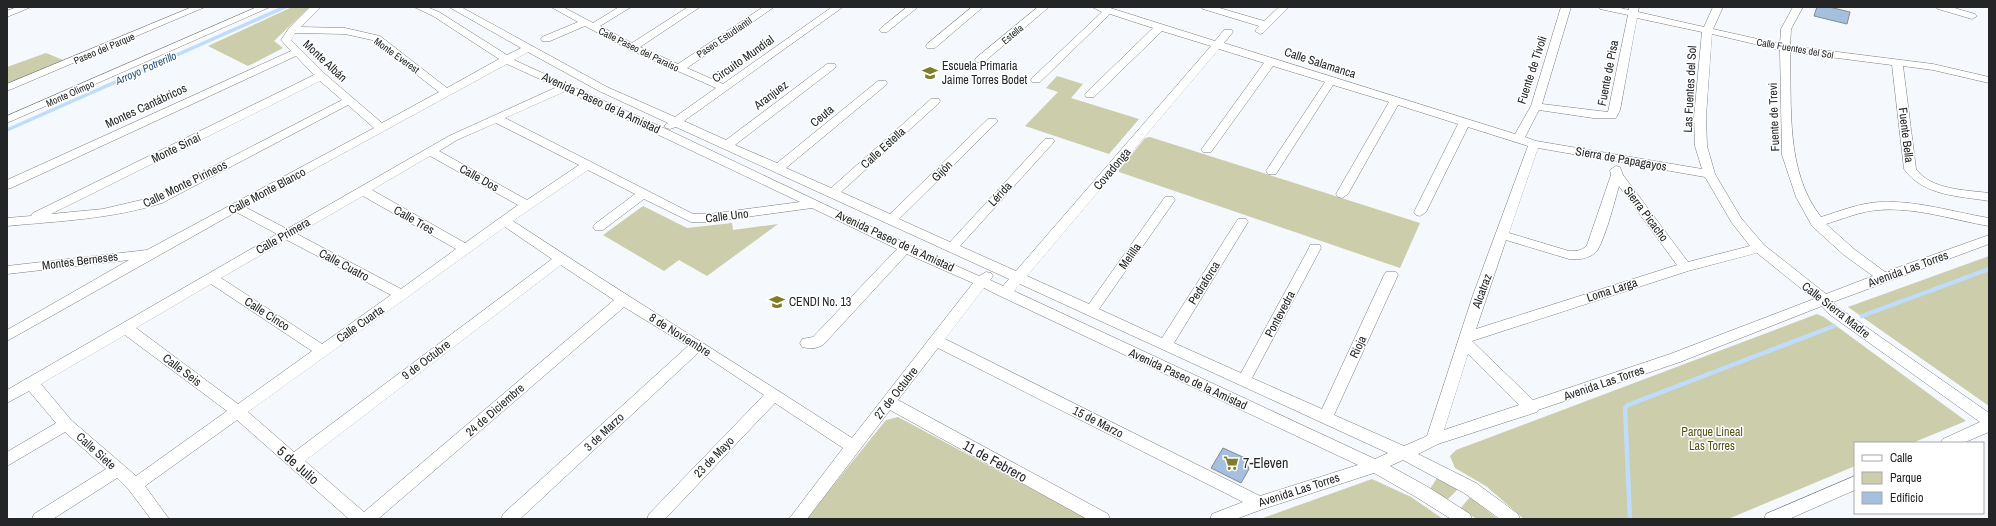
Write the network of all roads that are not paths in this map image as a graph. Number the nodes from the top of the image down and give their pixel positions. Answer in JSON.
{"nodes":[{"id":1,"x":26,"y":7,"type":"edge"},
{"id":2,"x":178,"y":7,"type":"edge"},
{"id":3,"x":200,"y":7,"type":"edge"},
{"id":4,"x":265,"y":7,"type":"edge"},
{"id":5,"x":316,"y":7,"type":"edge"},
{"id":6,"x":419,"y":7,"type":"edge"},
{"id":7,"x":454,"y":7,"type":"edge"},
{"id":8,"x":556,"y":7,"type":"edge"},
{"id":9,"x":626,"y":7,"type":"edge"},
{"id":10,"x":695,"y":7,"type":"edge"},
{"id":11,"x":769,"y":7,"type":"edge"},
{"id":12,"x":838,"y":7,"type":"edge"},
{"id":13,"x":913,"y":7,"type":"edge"},
{"id":14,"x":978,"y":7,"type":"edge"},
{"id":15,"x":1044,"y":7,"type":"edge"},
{"id":16,"x":1097,"y":7,"type":"edge"},
{"id":17,"x":1206,"y":7,"type":"edge"},
{"id":18,"x":1284,"y":7,"type":"edge"},
{"id":19,"x":1566,"y":7,"type":"edge"},
{"id":20,"x":1603,"y":7,"type":"edge"},
{"id":21,"x":1718,"y":7,"type":"edge"},
{"id":22,"x":1798,"y":7,"type":"edge"},
{"id":23,"x":1945,"y":9,"type":"edge"},
{"id":24,"x":1108,"y":10,"type":"junction"},
{"id":25,"x":1634,"y":10,"type":"edge"},
{"id":26,"x":189,"y":12,"type":"junction"},
{"id":27,"x":7,"y":14,"type":"edge"},
{"id":28,"x":1972,"y":16,"type":"dead end"},
{"id":29,"x":589,"y":25,"type":"junction"},
{"id":30,"x":1160,"y":27,"type":"junction"},
{"id":31,"x":292,"y":30,"type":"junction"},
{"id":32,"x":884,"y":30,"type":"dead end"},
{"id":33,"x":1706,"y":30,"type":"junction"},
{"id":34,"x":1228,"y":32,"type":"dead end"},
{"id":35,"x":546,"y":39,"type":"dead end"},
{"id":36,"x":1218,"y":44,"type":"junction"},
{"id":37,"x":931,"y":46,"type":"dead end"},
{"id":38,"x":632,"y":47,"type":"junction"},
{"id":39,"x":528,"y":48,"type":"junction"},
{"id":40,"x":1785,"y":48,"type":"junction"},
{"id":41,"x":296,"y":52,"type":"junction"},
{"id":42,"x":507,"y":60,"type":"junction"},
{"id":43,"x":980,"y":60,"type":"dead end"},
{"id":44,"x":1271,"y":61,"type":"junction"},
{"id":45,"x":1896,"y":62,"type":"junction"},
{"id":46,"x":830,"y":66,"type":"dead end"},
{"id":47,"x":679,"y":68,"type":"junction"},
{"id":48,"x":321,"y":76,"type":"junction"},
{"id":49,"x":1036,"y":80,"type":"dead end"},
{"id":50,"x":1332,"y":80,"type":"junction"},
{"id":51,"x":1989,"y":80,"type":"edge"},
{"id":52,"x":882,"y":83,"type":"dead end"},
{"id":53,"x":566,"y":86,"type":"junction"},
{"id":54,"x":7,"y":88,"type":"edge"},
{"id":55,"x":724,"y":88,"type":"junction"},
{"id":56,"x":447,"y":93,"type":"junction"},
{"id":57,"x":1090,"y":95,"type":"dead end"},
{"id":58,"x":350,"y":100,"type":"junction"},
{"id":59,"x":935,"y":101,"type":"dead end"},
{"id":60,"x":1395,"y":101,"type":"junction"},
{"id":61,"x":1536,"y":106,"type":"junction"},
{"id":62,"x":496,"y":118,"type":"junction"},
{"id":63,"x":7,"y":120,"type":"edge"},
{"id":64,"x":992,"y":120,"type":"dead end"},
{"id":65,"x":676,"y":122,"type":"junction"},
{"id":66,"x":1464,"y":123,"type":"junction"},
{"id":67,"x":382,"y":129,"type":"junction"},
{"id":68,"x":662,"y":131,"type":"junction"},
{"id":69,"x":1518,"y":139,"type":"junction"},
{"id":70,"x":1049,"y":141,"type":"dead end"},
{"id":71,"x":1534,"y":144,"type":"junction"},
{"id":72,"x":727,"y":145,"type":"junction"},
{"id":73,"x":1207,"y":150,"type":"dead end"},
{"id":74,"x":430,"y":151,"type":"junction"},
{"id":75,"x":1615,"y":158,"type":"junction"},
{"id":76,"x":587,"y":165,"type":"junction"},
{"id":77,"x":778,"y":168,"type":"junction"},
{"id":78,"x":1272,"y":171,"type":"dead end"},
{"id":79,"x":1709,"y":174,"type":"junction"},
{"id":80,"x":1617,"y":175,"type":"junction"},
{"id":81,"x":7,"y":184,"type":"edge"},
{"id":82,"x":362,"y":190,"type":"junction"},
{"id":83,"x":643,"y":194,"type":"junction"},
{"id":84,"x":832,"y":194,"type":"junction"},
{"id":85,"x":1342,"y":194,"type":"dead end"},
{"id":86,"x":1989,"y":197,"type":"edge"},
{"id":87,"x":1170,"y":200,"type":"dead end"},
{"id":88,"x":816,"y":204,"type":"junction"},
{"id":89,"x":527,"y":205,"type":"junction"},
{"id":90,"x":237,"y":208,"type":"junction"},
{"id":91,"x":1420,"y":212,"type":"dead end"},
{"id":92,"x":30,"y":220,"type":"junction"},
{"id":93,"x":891,"y":220,"type":"junction"},
{"id":94,"x":7,"y":222,"type":"edge"},
{"id":95,"x":506,"y":222,"type":"junction"},
{"id":96,"x":1242,"y":222,"type":"dead end"},
{"id":97,"x":1989,"y":222,"type":"edge"},
{"id":98,"x":1816,"y":223,"type":"junction"},
{"id":99,"x":599,"y":227,"type":"dead end"},
{"id":100,"x":286,"y":234,"type":"junction"},
{"id":101,"x":1502,"y":234,"type":"junction"},
{"id":102,"x":1989,"y":239,"type":"edge"},
{"id":103,"x":905,"y":248,"type":"junction"},
{"id":104,"x":951,"y":248,"type":"junction"},
{"id":105,"x":1315,"y":248,"type":"dead end"},
{"id":106,"x":1759,"y":248,"type":"junction"},
{"id":107,"x":466,"y":249,"type":"junction"},
{"id":108,"x":152,"y":253,"type":"junction"},
{"id":109,"x":560,"y":259,"type":"junction"},
{"id":110,"x":994,"y":267,"type":"junction"},
{"id":111,"x":1685,"y":267,"type":"junction"},
{"id":112,"x":7,"y":270,"type":"edge"},
{"id":113,"x":1391,"y":275,"type":"dead end"},
{"id":114,"x":1884,"y":277,"type":"junction"},
{"id":115,"x":211,"y":278,"type":"junction"},
{"id":116,"x":1019,"y":278,"type":"junction"},
{"id":117,"x":982,"y":282,"type":"junction"},
{"id":118,"x":1005,"y":293,"type":"junction"},
{"id":119,"x":402,"y":295,"type":"junction"},
{"id":120,"x":623,"y":300,"type":"junction"},
{"id":121,"x":1824,"y":300,"type":"junction"},
{"id":122,"x":1091,"y":311,"type":"junction"},
{"id":123,"x":24,"y":327,"type":"junction"},
{"id":124,"x":7,"y":328,"type":"edge"},
{"id":125,"x":126,"y":328,"type":"junction"},
{"id":126,"x":7,"y":336,"type":"edge"},
{"id":127,"x":1465,"y":339,"type":"junction"},
{"id":128,"x":937,"y":341,"type":"junction"},
{"id":129,"x":807,"y":343,"type":"dead end"},
{"id":130,"x":698,"y":345,"type":"junction"},
{"id":131,"x":1165,"y":345,"type":"junction"},
{"id":132,"x":322,"y":351,"type":"junction"},
{"id":133,"x":1244,"y":380,"type":"junction"},
{"id":134,"x":30,"y":384,"type":"junction"},
{"id":135,"x":773,"y":395,"type":"junction"},
{"id":136,"x":7,"y":397,"type":"edge"},
{"id":137,"x":888,"y":402,"type":"junction"},
{"id":138,"x":1532,"y":408,"type":"junction"},
{"id":139,"x":237,"y":411,"type":"junction"},
{"id":140,"x":1325,"y":418,"type":"junction"},
{"id":141,"x":1989,"y":422,"type":"edge"},
{"id":142,"x":66,"y":424,"type":"junction"},
{"id":143,"x":1989,"y":425,"type":"edge"},
{"id":144,"x":1433,"y":440,"type":"junction"},
{"id":145,"x":1950,"y":442,"type":"edge"},
{"id":146,"x":854,"y":447,"type":"junction"},
{"id":147,"x":1403,"y":453,"type":"junction"},
{"id":148,"x":7,"y":460,"type":"edge"},
{"id":149,"x":293,"y":461,"type":"junction"},
{"id":150,"x":1375,"y":466,"type":"junction"},
{"id":151,"x":117,"y":470,"type":"junction"},
{"id":152,"x":1854,"y":483,"type":"edge"},
{"id":153,"x":136,"y":485,"type":"junction"},
{"id":154,"x":1259,"y":503,"type":"junction"},
{"id":155,"x":158,"y":518,"type":"edge"},
{"id":156,"x":40,"y":519,"type":"edge"},
{"id":157,"x":360,"y":519,"type":"edge"},
{"id":158,"x":367,"y":519,"type":"edge"},
{"id":159,"x":509,"y":519,"type":"edge"},
{"id":160,"x":655,"y":519,"type":"edge"},
{"id":161,"x":797,"y":519,"type":"edge"},
{"id":162,"x":1102,"y":519,"type":"edge"},
{"id":163,"x":1218,"y":519,"type":"edge"},
{"id":164,"x":1464,"y":519,"type":"edge"},
{"id":165,"x":1512,"y":519,"type":"edge"},
{"id":166,"x":1772,"y":519,"type":"edge"}],
"edges":[{"from":1,"to":27,"type":"street"},
{"from":2,"to":26,"type":"street"},
{"from":3,"to":26,"type":"street","name":"Paseo del Parque"},
{"from":4,"to":63,"type":"street","name":"Monte Olimpo"},
{"from":5,"to":31,"type":"street","name":"Monte Albán"},
{"from":6,"to":42,"type":"street","name":"Avenida Paseo de la Amistad"},
{"from":7,"to":39,"type":"street","name":"Avenida Paseo de la Amistad"},
{"from":8,"to":29,"type":"street","name":"Calle Paseo del Paraíso"},
{"from":9,"to":29,"type":"street"},
{"from":10,"to":38,"type":"street"},
{"from":11,"to":47,"type":"street","name":"Paseo Estudiantil"},
{"from":12,"to":55,"type":"street","name":"Circuito Mundial"},
{"from":13,"to":32,"type":"street"},
{"from":14,"to":37,"type":"street"},
{"from":15,"to":43,"type":"street","name":"Estella"},
{"from":16,"to":24,"type":"street","name":"Calle Salamanca"},
{"from":17,"to":18,"type":"street"},
{"from":19,"to":61,"type":"street","name":"Fuente de Tívoli"},
{"from":20,"to":25,"type":"street","name":"Calle Fuentes del Sol"},
{"from":21,"to":33,"type":"street","name":"Las Fuentes del Sol"},
{"from":22,"to":40,"type":"street","name":"Fuente de Trevi"},
{"from":23,"to":28,"type":"street"},
{"from":24,"to":30,"type":"street","name":"Calle Salamanca"},
{"from":24,"to":49,"type":"street"},
{"from":25,"to":33,"type":"street","name":"Calle Fuentes del Sol"},
{"from":25,"to":61,"type":"street","name":"Fuente de Pisa"},
{"from":26,"to":54,"type":"street","name":"Paseo del Parque"},
{"from":29,"to":35,"type":"street"},
{"from":29,"to":38,"type":"street","name":"Calle Paseo del Paraíso"},
{"from":30,"to":36,"type":"street","name":"Calle Salamanca"},
{"from":30,"to":57,"type":"street"},
{"from":31,"to":41,"type":"street","name":"Monte Albán"},
{"from":31,"to":56,"type":"street","name":"Monte Everest"},
{"from":33,"to":40,"type":"street","name":"Calle Fuentes del Sol"},
{"from":33,"to":79,"type":"street","name":"Las Fuentes del Sol"},
{"from":34,"to":36,"type":"street","name":"Covadonga"},
{"from":36,"to":44,"type":"street","name":"Calle Salamanca"},
{"from":36,"to":116,"type":"street","name":"Covadonga"},
{"from":38,"to":47,"type":"street","name":"Calle Paseo del Paraíso"},
{"from":39,"to":42,"type":"street","name":"Calle Monte Blanco"},
{"from":39,"to":65,"type":"street","name":"Avenida Paseo de la Amistad"},
{"from":40,"to":45,"type":"street","name":"Calle Fuentes del Sol"},
{"from":40,"to":98,"type":"street","name":"Fuente de Trevi"},
{"from":41,"to":48,"type":"street","name":"Monte Albán"},
{"from":41,"to":81,"type":"street","name":"Montes Cantábricos"},
{"from":42,"to":53,"type":"street","name":"Avenida Paseo de la Amistad"},
{"from":42,"to":56,"type":"street","name":"Calle Monte Blanco"},
{"from":44,"to":50,"type":"street","name":"Calle Salamanca"},
{"from":44,"to":73,"type":"street"},
{"from":45,"to":51,"type":"street","name":"Calle Fuentes del Sol"},
{"from":45,"to":86,"type":"street","name":"Fuente Bella"},
{"from":46,"to":72,"type":"street","name":"Aranjuez"},
{"from":47,"to":55,"type":"street","name":"Calle Paseo del Paraíso"},
{"from":48,"to":58,"type":"street","name":"Monte Albán"},
{"from":48,"to":92,"type":"street","name":"Monte Sinaí"},
{"from":50,"to":60,"type":"street","name":"Calle Salamanca"},
{"from":50,"to":78,"type":"street"},
{"from":52,"to":77,"type":"street","name":"Ceuta"},
{"from":53,"to":62,"type":"street","name":"Calle Primera"},
{"from":53,"to":68,"type":"street","name":"Avenida Paseo de la Amistad"},
{"from":55,"to":65,"type":"street","name":"Circuito Mundial"},
{"from":56,"to":67,"type":"street","name":"Calle Monte Blanco"},
{"from":58,"to":67,"type":"street","name":"Monte Albán"},
{"from":58,"to":92,"type":"street","name":"Calle Monte Pirineos"},
{"from":59,"to":84,"type":"street","name":"Calle Estella"},
{"from":60,"to":66,"type":"street","name":"Calle Salamanca"},
{"from":60,"to":85,"type":"street"},
{"from":61,"to":69,"type":"street","name":"Fuente de Tívoli"},
{"from":62,"to":74,"type":"street","name":"Calle Primera"},
{"from":62,"to":76,"type":"street","name":"Calle Uno"},
{"from":64,"to":93,"type":"street","name":"Gijón"},
{"from":65,"to":68,"type":"street","name":"Circuito Mundial"},
{"from":65,"to":72,"type":"street","name":"Avenida Paseo de la Amistad"},
{"from":66,"to":69,"type":"street","name":"Calle Salamanca"},
{"from":66,"to":91,"type":"street"},
{"from":67,"to":90,"type":"street","name":"Calle Monte Blanco"},
{"from":68,"to":88,"type":"street","name":"Avenida Paseo de la Amistad"},
{"from":69,"to":71,"type":"street","name":"Calle Salamanca"},
{"from":70,"to":104,"type":"street","name":"Lérida"},
{"from":71,"to":75,"type":"street","name":"Sierra de Papagayos"},
{"from":71,"to":101,"type":"street","name":"Alcatraz"},
{"from":72,"to":77,"type":"street","name":"Avenida Paseo de la Amistad"},
{"from":74,"to":82,"type":"street","name":"Calle Primera"},
{"from":74,"to":89,"type":"street","name":"Calle Dos"},
{"from":75,"to":79,"type":"street","name":"Sierra de Papagayos"},
{"from":75,"to":80,"type":"street","name":"Sierra Picacho"},
{"from":76,"to":83,"type":"street","name":"Calle Uno"},
{"from":76,"to":89,"type":"street","name":"Calle Cuarta"},
{"from":77,"to":84,"type":"street","name":"Avenida Paseo de la Amistad"},
{"from":79,"to":106,"type":"street","name":"Calle Sierra Madre"},
{"from":80,"to":101,"type":"street"},
{"from":80,"to":111,"type":"street","name":"Sierra Picacho"},
{"from":82,"to":100,"type":"street","name":"Calle Primera"},
{"from":82,"to":107,"type":"street","name":"Calle Tres"},
{"from":83,"to":88,"type":"street","name":"Calle Uno"},
{"from":83,"to":99,"type":"street"},
{"from":84,"to":93,"type":"street","name":"Avenida Paseo de la Amistad"},
{"from":87,"to":122,"type":"street","name":"Melilla"},
{"from":88,"to":103,"type":"street","name":"Avenida Paseo de la Amistad"},
{"from":89,"to":95,"type":"street","name":"Calle Cuarta"},
{"from":90,"to":100,"type":"street","name":"Calle Cuatro"},
{"from":90,"to":108,"type":"street","name":"Calle Monte Blanco"},
{"from":92,"to":94,"type":"street","name":"Calle Monte Pirineos"},
{"from":93,"to":104,"type":"street","name":"Avenida Paseo de la Amistad"},
{"from":95,"to":107,"type":"street","name":"Calle Cuarta"},
{"from":95,"to":109,"type":"street","name":"8 de Noviembre"},
{"from":96,"to":131,"type":"street","name":"Pedraforca"},
{"from":97,"to":98,"type":"street"},
{"from":98,"to":114,"type":"street","name":"Fuente de Trevi"},
{"from":100,"to":115,"type":"street","name":"Calle Primera"},
{"from":100,"to":119,"type":"street","name":"Calle Cuatro"},
{"from":101,"to":127,"type":"street","name":"Alcatraz"},
{"from":102,"to":114,"type":"street","name":"Avenida Las Torres"},
{"from":103,"to":117,"type":"street","name":"Avenida Paseo de la Amistad"},
{"from":103,"to":129,"type":"street"},
{"from":104,"to":110,"type":"street","name":"Avenida Paseo de la Amistad"},
{"from":105,"to":133,"type":"street","name":"Pontevedra"},
{"from":106,"to":111,"type":"street","name":"Loma Larga"},
{"from":106,"to":121,"type":"street","name":"Calle Sierra Madre"},
{"from":107,"to":119,"type":"street","name":"Calle Cuarta"},
{"from":108,"to":112,"type":"street","name":"Montes Berneses"},
{"from":108,"to":123,"type":"street","name":"Calle Monte Blanco"},
{"from":109,"to":120,"type":"street","name":"8 de Noviembre"},
{"from":109,"to":149,"type":"street","name":"9 de Octubre"},
{"from":110,"to":116,"type":"street","name":"Avenida Paseo de la Amistad"},
{"from":110,"to":117,"type":"street","name":"27 de Octubre"},
{"from":111,"to":127,"type":"street","name":"Loma Larga"},
{"from":113,"to":140,"type":"street","name":"Rioja"},
{"from":114,"to":121,"type":"street","name":"Avenida Las Torres"},
{"from":115,"to":125,"type":"street","name":"Calle Primera"},
{"from":115,"to":132,"type":"street","name":"Calle Cinco"},
{"from":116,"to":118,"type":"street","name":"Covadonga"},
{"from":116,"to":122,"type":"street","name":"Avenida Paseo de la Amistad"},
{"from":117,"to":118,"type":"street","name":"Avenida Paseo de la Amistad"},
{"from":117,"to":128,"type":"street","name":"27 de Octubre"},
{"from":118,"to":150,"type":"street","name":"Avenida Paseo de la Amistad"},
{"from":119,"to":132,"type":"street","name":"Calle Cuarta"},
{"from":120,"to":130,"type":"street","name":"8 de Noviembre"},
{"from":120,"to":158,"type":"street","name":"24 de Diciembre"},
{"from":121,"to":138,"type":"street","name":"Avenida Las Torres"},
{"from":121,"to":141,"type":"street","name":"Calle Sierra Madre"},
{"from":122,"to":131,"type":"street","name":"Avenida Paseo de la Amistad"},
{"from":123,"to":124,"type":"street"},
{"from":123,"to":126,"type":"street","name":"Calle Monte Blanco"},
{"from":125,"to":134,"type":"street","name":"Calle Primera"},
{"from":125,"to":139,"type":"street","name":"Calle Seis"},
{"from":127,"to":138,"type":"street"},
{"from":127,"to":144,"type":"street","name":"Alcatraz"},
{"from":128,"to":137,"type":"street","name":"27 de Octubre"},
{"from":128,"to":154,"type":"street","name":"15 de Marzo"},
{"from":130,"to":135,"type":"street","name":"8 de Noviembre"},
{"from":130,"to":159,"type":"street","name":"3 de Marzo"},
{"from":131,"to":133,"type":"street","name":"Avenida Paseo de la Amistad"},
{"from":132,"to":139,"type":"street","name":"Calle Cuarta"},
{"from":133,"to":140,"type":"street","name":"Avenida Paseo de la Amistad"},
{"from":134,"to":136,"type":"street","name":"Calle Primera"},
{"from":134,"to":142,"type":"street","name":"Calle Siete"},
{"from":135,"to":146,"type":"street","name":"8 de Noviembre"},
{"from":135,"to":160,"type":"street","name":"23 de Mayo"},
{"from":137,"to":146,"type":"street","name":"27 de Octubre"},
{"from":137,"to":162,"type":"street","name":"11 de Febrero"},
{"from":138,"to":144,"type":"street","name":"Avenida Las Torres"},
{"from":139,"to":149,"type":"street","name":"5 de Julio"},
{"from":139,"to":153,"type":"street","name":"Calle Cuarta"},
{"from":140,"to":147,"type":"street","name":"Avenida Paseo de la Amistad"},
{"from":142,"to":148,"type":"street"},
{"from":142,"to":151,"type":"street","name":"Calle Siete"},
{"from":143,"to":145,"type":"street"},
{"from":144,"to":147,"type":"street","name":"Avenida Las Torres"},
{"from":146,"to":161,"type":"street","name":"27 de Octubre"},
{"from":147,"to":150,"type":"street","name":"Avenida Las Torres"},
{"from":147,"to":165,"type":"street","name":"Avenida Paseo de la Amistad"},
{"from":149,"to":157,"type":"street","name":"5 de Julio"},
{"from":150,"to":154,"type":"street","name":"Avenida Las Torres"},
{"from":150,"to":164,"type":"street","name":"Avenida Paseo de la Amistad"},
{"from":151,"to":153,"type":"street","name":"Calle Siete"},
{"from":151,"to":156,"type":"street"},
{"from":152,"to":166,"type":"street"},
{"from":153,"to":155,"type":"street","name":"Calle Siete"},
{"from":154,"to":163,"type":"street","name":"Avenida Las Torres"}]}
